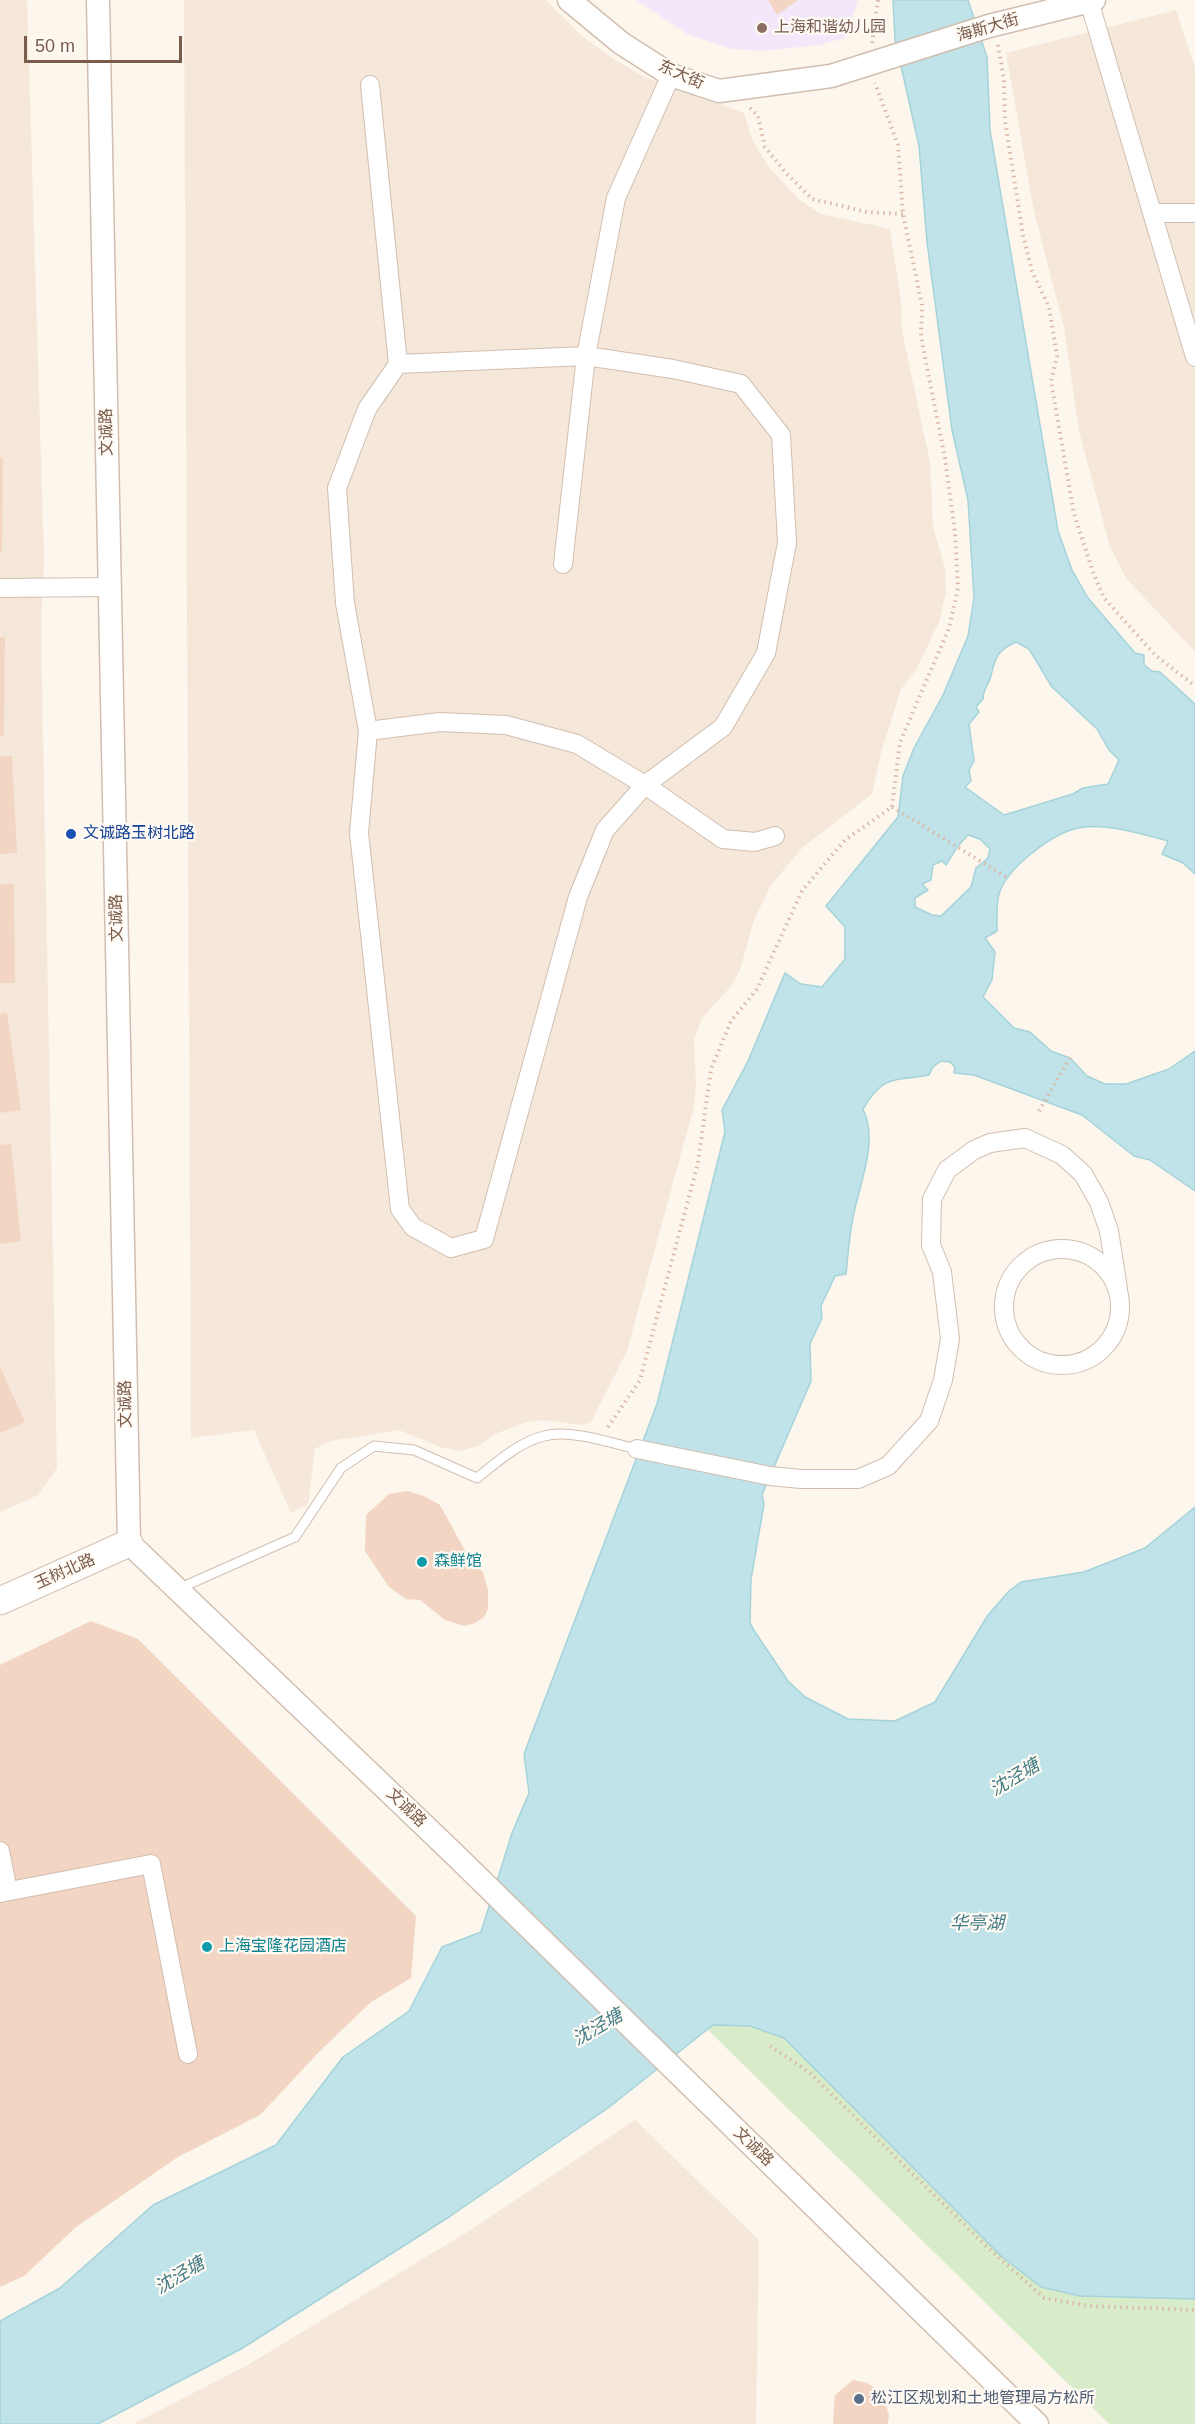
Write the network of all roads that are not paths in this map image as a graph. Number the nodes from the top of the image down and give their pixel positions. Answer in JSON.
{"nodes":[{"id":1,"x":99,"y":0,"type":"edge"},
{"id":2,"x":569,"y":0,"type":"edge"},
{"id":3,"x":1091,"y":1,"type":"edge"},
{"id":4,"x":876,"y":62,"type":"joint"},
{"id":5,"x":671,"y":75,"type":"junction"},
{"id":6,"x":370,"y":85,"type":"dead end"},
{"id":7,"x":1152,"y":213,"type":"junction"},
{"id":8,"x":1195,"y":213,"type":"edge"},
{"id":9,"x":586,"y":357,"type":"junction"},
{"id":10,"x":1195,"y":357,"type":"edge"},
{"id":11,"x":398,"y":364,"type":"junction"},
{"id":12,"x":563,"y":564,"type":"dead end"},
{"id":13,"x":110,"y":587,"type":"junction"},
{"id":14,"x":0,"y":588,"type":"edge"},
{"id":15,"x":368,"y":731,"type":"junction"},
{"id":16,"x":645,"y":785,"type":"junction"},
{"id":17,"x":776,"y":836,"type":"dead end"},
{"id":18,"x":1118,"y":1289,"type":"junction"},
{"id":19,"x":637,"y":1449,"type":"joint"},
{"id":20,"x":129,"y":1543,"type":"junction"},
{"id":21,"x":178,"y":1589,"type":"junction"},
{"id":22,"x":0,"y":1601,"type":"edge"},
{"id":23,"x":0,"y":1851,"type":"edge"},
{"id":24,"x":4,"y":1892,"type":"edge"},
{"id":25,"x":188,"y":2054,"type":"dead end"},
{"id":26,"x":1037,"y":2424,"type":"edge"}],
"edges":[{"from":1,"to":13,"type":"street","name":"文诚路"},
{"from":2,"to":5,"type":"street","name":"东大街"},
{"from":3,"to":4,"type":"street","name":"海斯大街"},
{"from":3,"to":7,"type":"street"},
{"from":4,"to":5,"type":"street","name":"东大街"},
{"from":5,"to":9,"type":"street"},
{"from":6,"to":11,"type":"street"},
{"from":7,"to":8,"type":"street"},
{"from":7,"to":10,"type":"street"},
{"from":9,"to":11,"type":"street"},
{"from":9,"to":12,"type":"street"},
{"from":9,"to":16,"type":"street"},
{"from":11,"to":15,"type":"street"},
{"from":13,"to":14,"type":"street"},
{"from":13,"to":20,"type":"street","name":"文诚路"},
{"from":15,"to":16,"type":"street"},
{"from":15,"to":16,"type":"street"},
{"from":16,"to":17,"type":"street"},
{"from":18,"to":18,"type":"street"},
{"from":18,"to":19,"type":"street"},
{"from":19,"to":21,"type":"lane"},
{"from":20,"to":21,"type":"street","name":"文诚路"},
{"from":20,"to":22,"type":"main road","name":"玉树北路"},
{"from":21,"to":26,"type":"street","name":"文诚路"},
{"from":23,"to":24,"type":"street"},
{"from":24,"to":25,"type":"street"}]}
